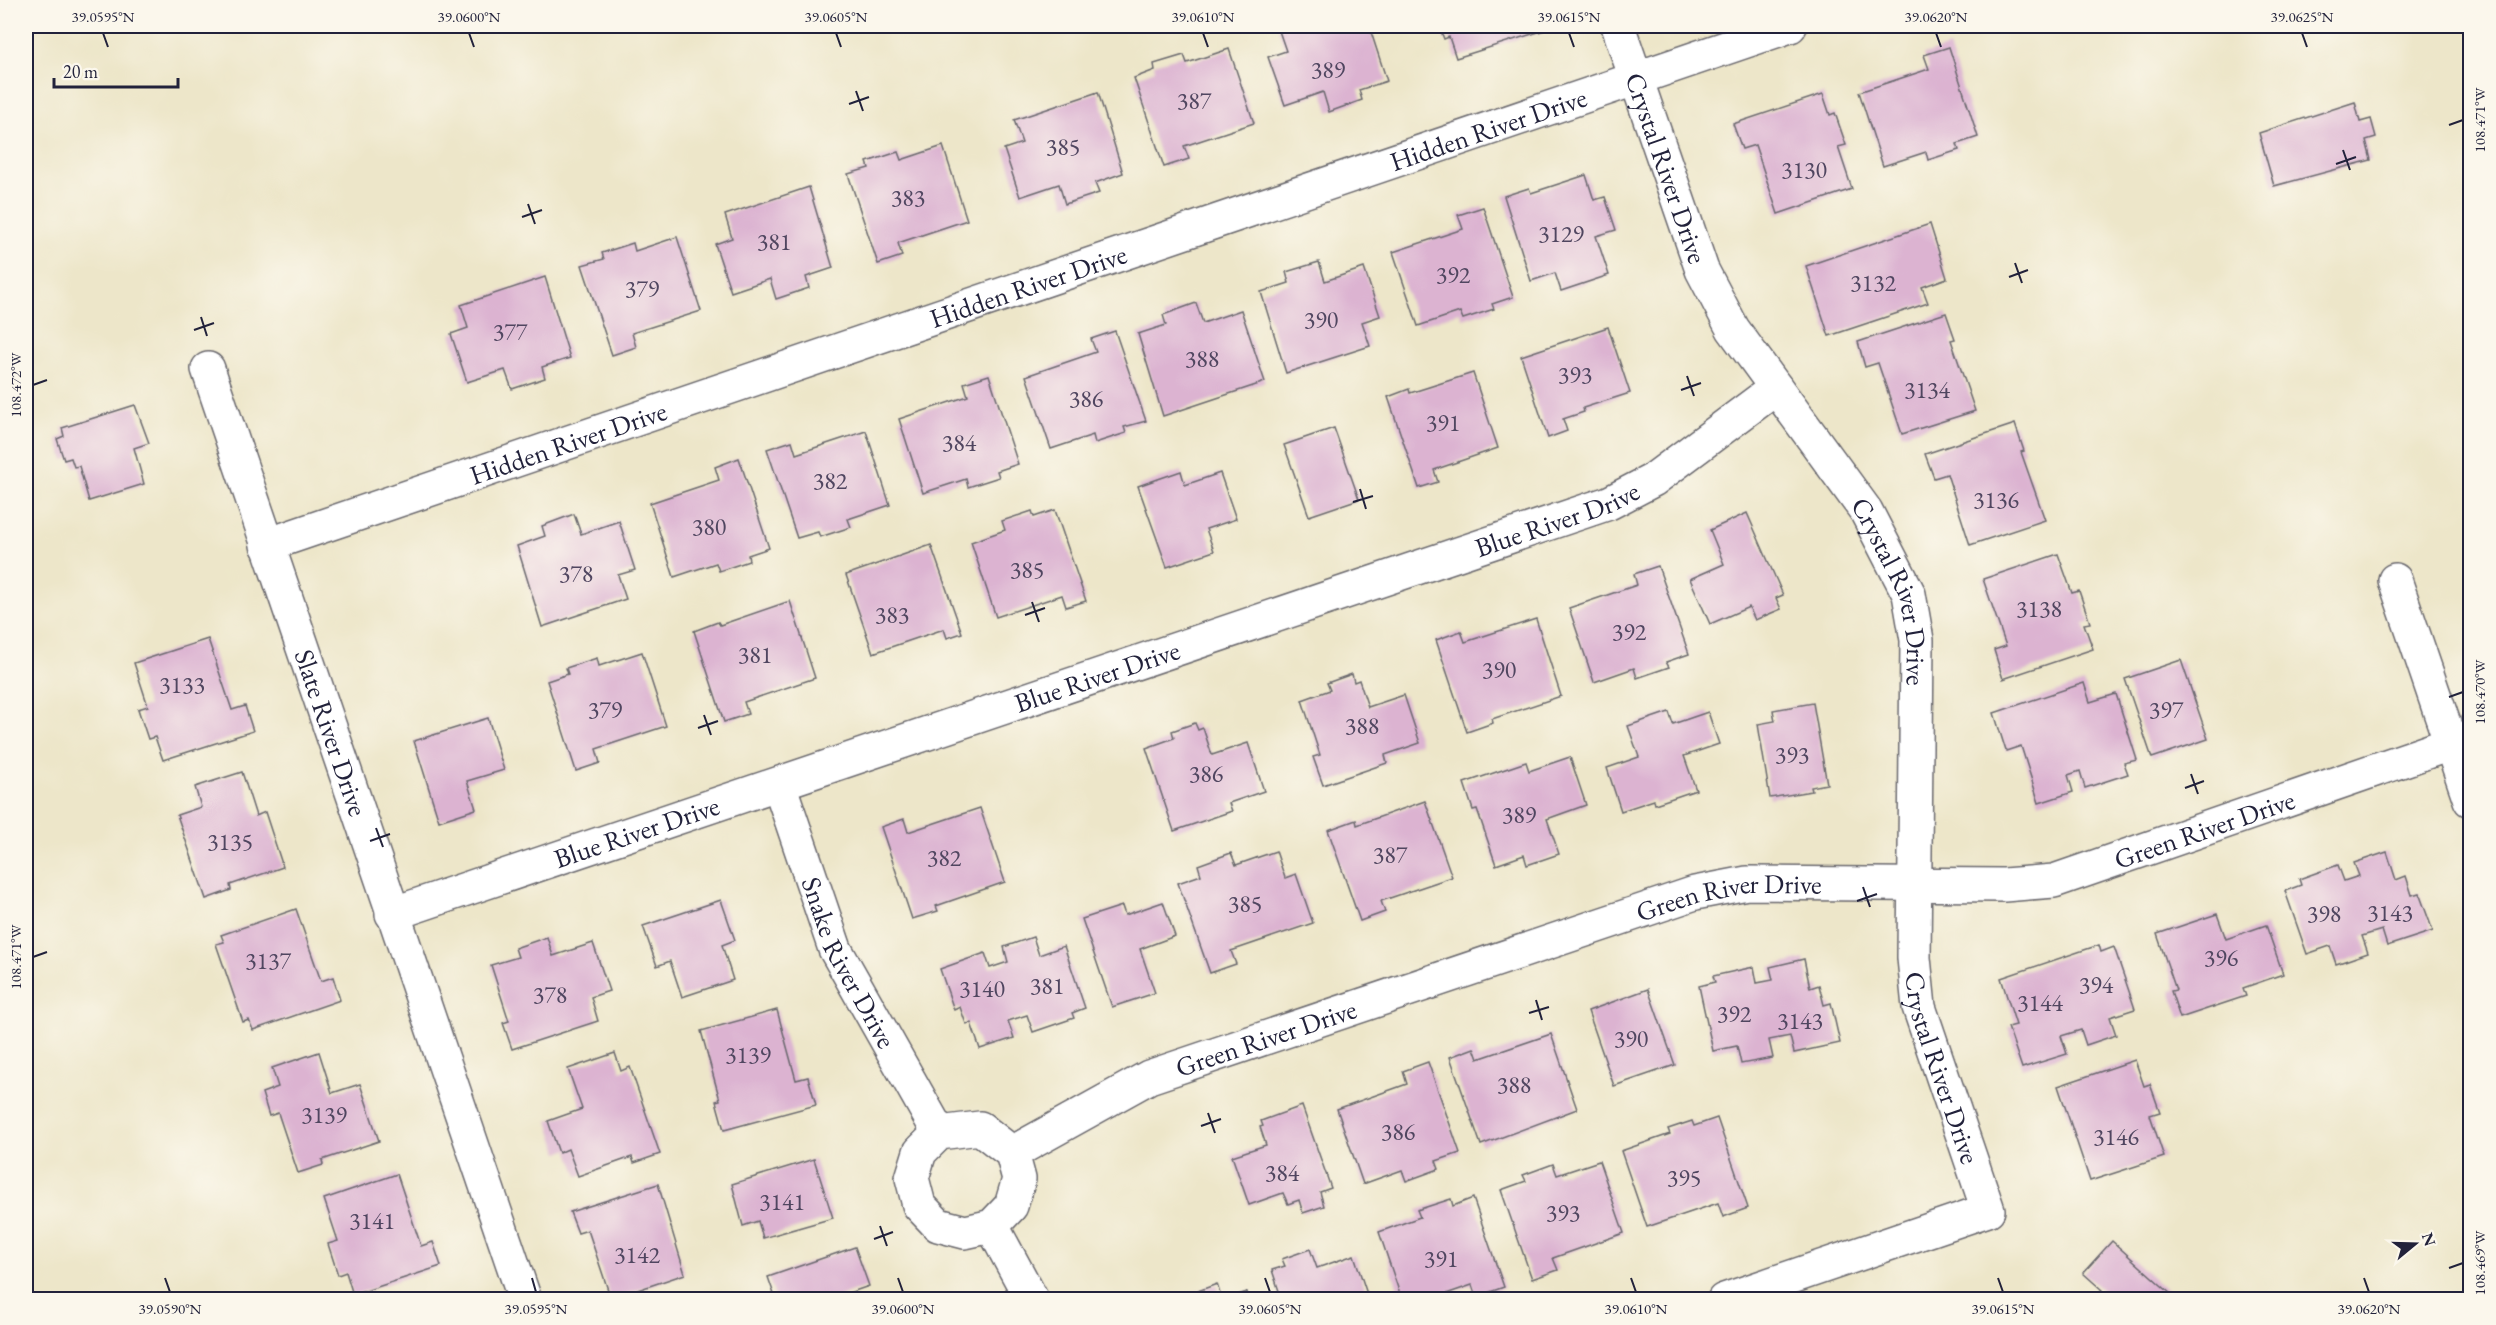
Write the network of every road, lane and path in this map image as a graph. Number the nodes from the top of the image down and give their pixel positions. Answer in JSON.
{"nodes":[{"id":1,"x":1618,"y":26,"type":"edge"},
{"id":2,"x":1790,"y":26,"type":"edge"},
{"id":3,"x":1636,"y":78,"type":"junction"},
{"id":4,"x":208,"y":369,"type":"dead end"},
{"id":5,"x":1776,"y":388,"type":"junction"},
{"id":6,"x":267,"y":545,"type":"junction"},
{"id":7,"x":2396,"y":580,"type":"dead end"},
{"id":8,"x":2461,"y":741,"type":"edge"},
{"id":9,"x":778,"y":784,"type":"junction"},
{"id":10,"x":2470,"y":800,"type":"edge"},
{"id":11,"x":1916,"y":884,"type":"junction"},
{"id":12,"x":392,"y":914,"type":"junction"},
{"id":13,"x":939,"y":1132,"type":"junction"},
{"id":14,"x":1012,"y":1153,"type":"junction"},
{"id":15,"x":992,"y":1226,"type":"junction"},
{"id":16,"x":525,"y":1299,"type":"edge"},
{"id":17,"x":1032,"y":1299,"type":"edge"},
{"id":18,"x":1724,"y":1299,"type":"edge"}],
"edges":[{"from":1,"to":3,"type":"street","name":"Crystal River Drive"},
{"from":2,"to":3,"type":"street","name":"Hidden River Drive"},
{"from":3,"to":5,"type":"street","name":"Crystal River Drive"},
{"from":3,"to":6,"type":"street","name":"Hidden River Drive"},
{"from":4,"to":6,"type":"street","name":"Slate River Drive"},
{"from":5,"to":9,"type":"street","name":"Blue River Drive"},
{"from":5,"to":11,"type":"street","name":"Crystal River Drive"},
{"from":6,"to":12,"type":"street","name":"Slate River Drive"},
{"from":7,"to":8,"type":"street"},
{"from":8,"to":10,"type":"street"},
{"from":8,"to":11,"type":"street","name":"Green River Drive"},
{"from":9,"to":12,"type":"street","name":"Blue River Drive"},
{"from":9,"to":13,"type":"street","name":"Snake River Drive"},
{"from":11,"to":14,"type":"street","name":"Green River Drive"},
{"from":11,"to":18,"type":"street","name":"Crystal River Drive"},
{"from":12,"to":16,"type":"street","name":"Slate River Drive"},
{"from":13,"to":14,"type":"street"},
{"from":13,"to":15,"type":"street"},
{"from":14,"to":15,"type":"street"},
{"from":15,"to":17,"type":"street"}]}
